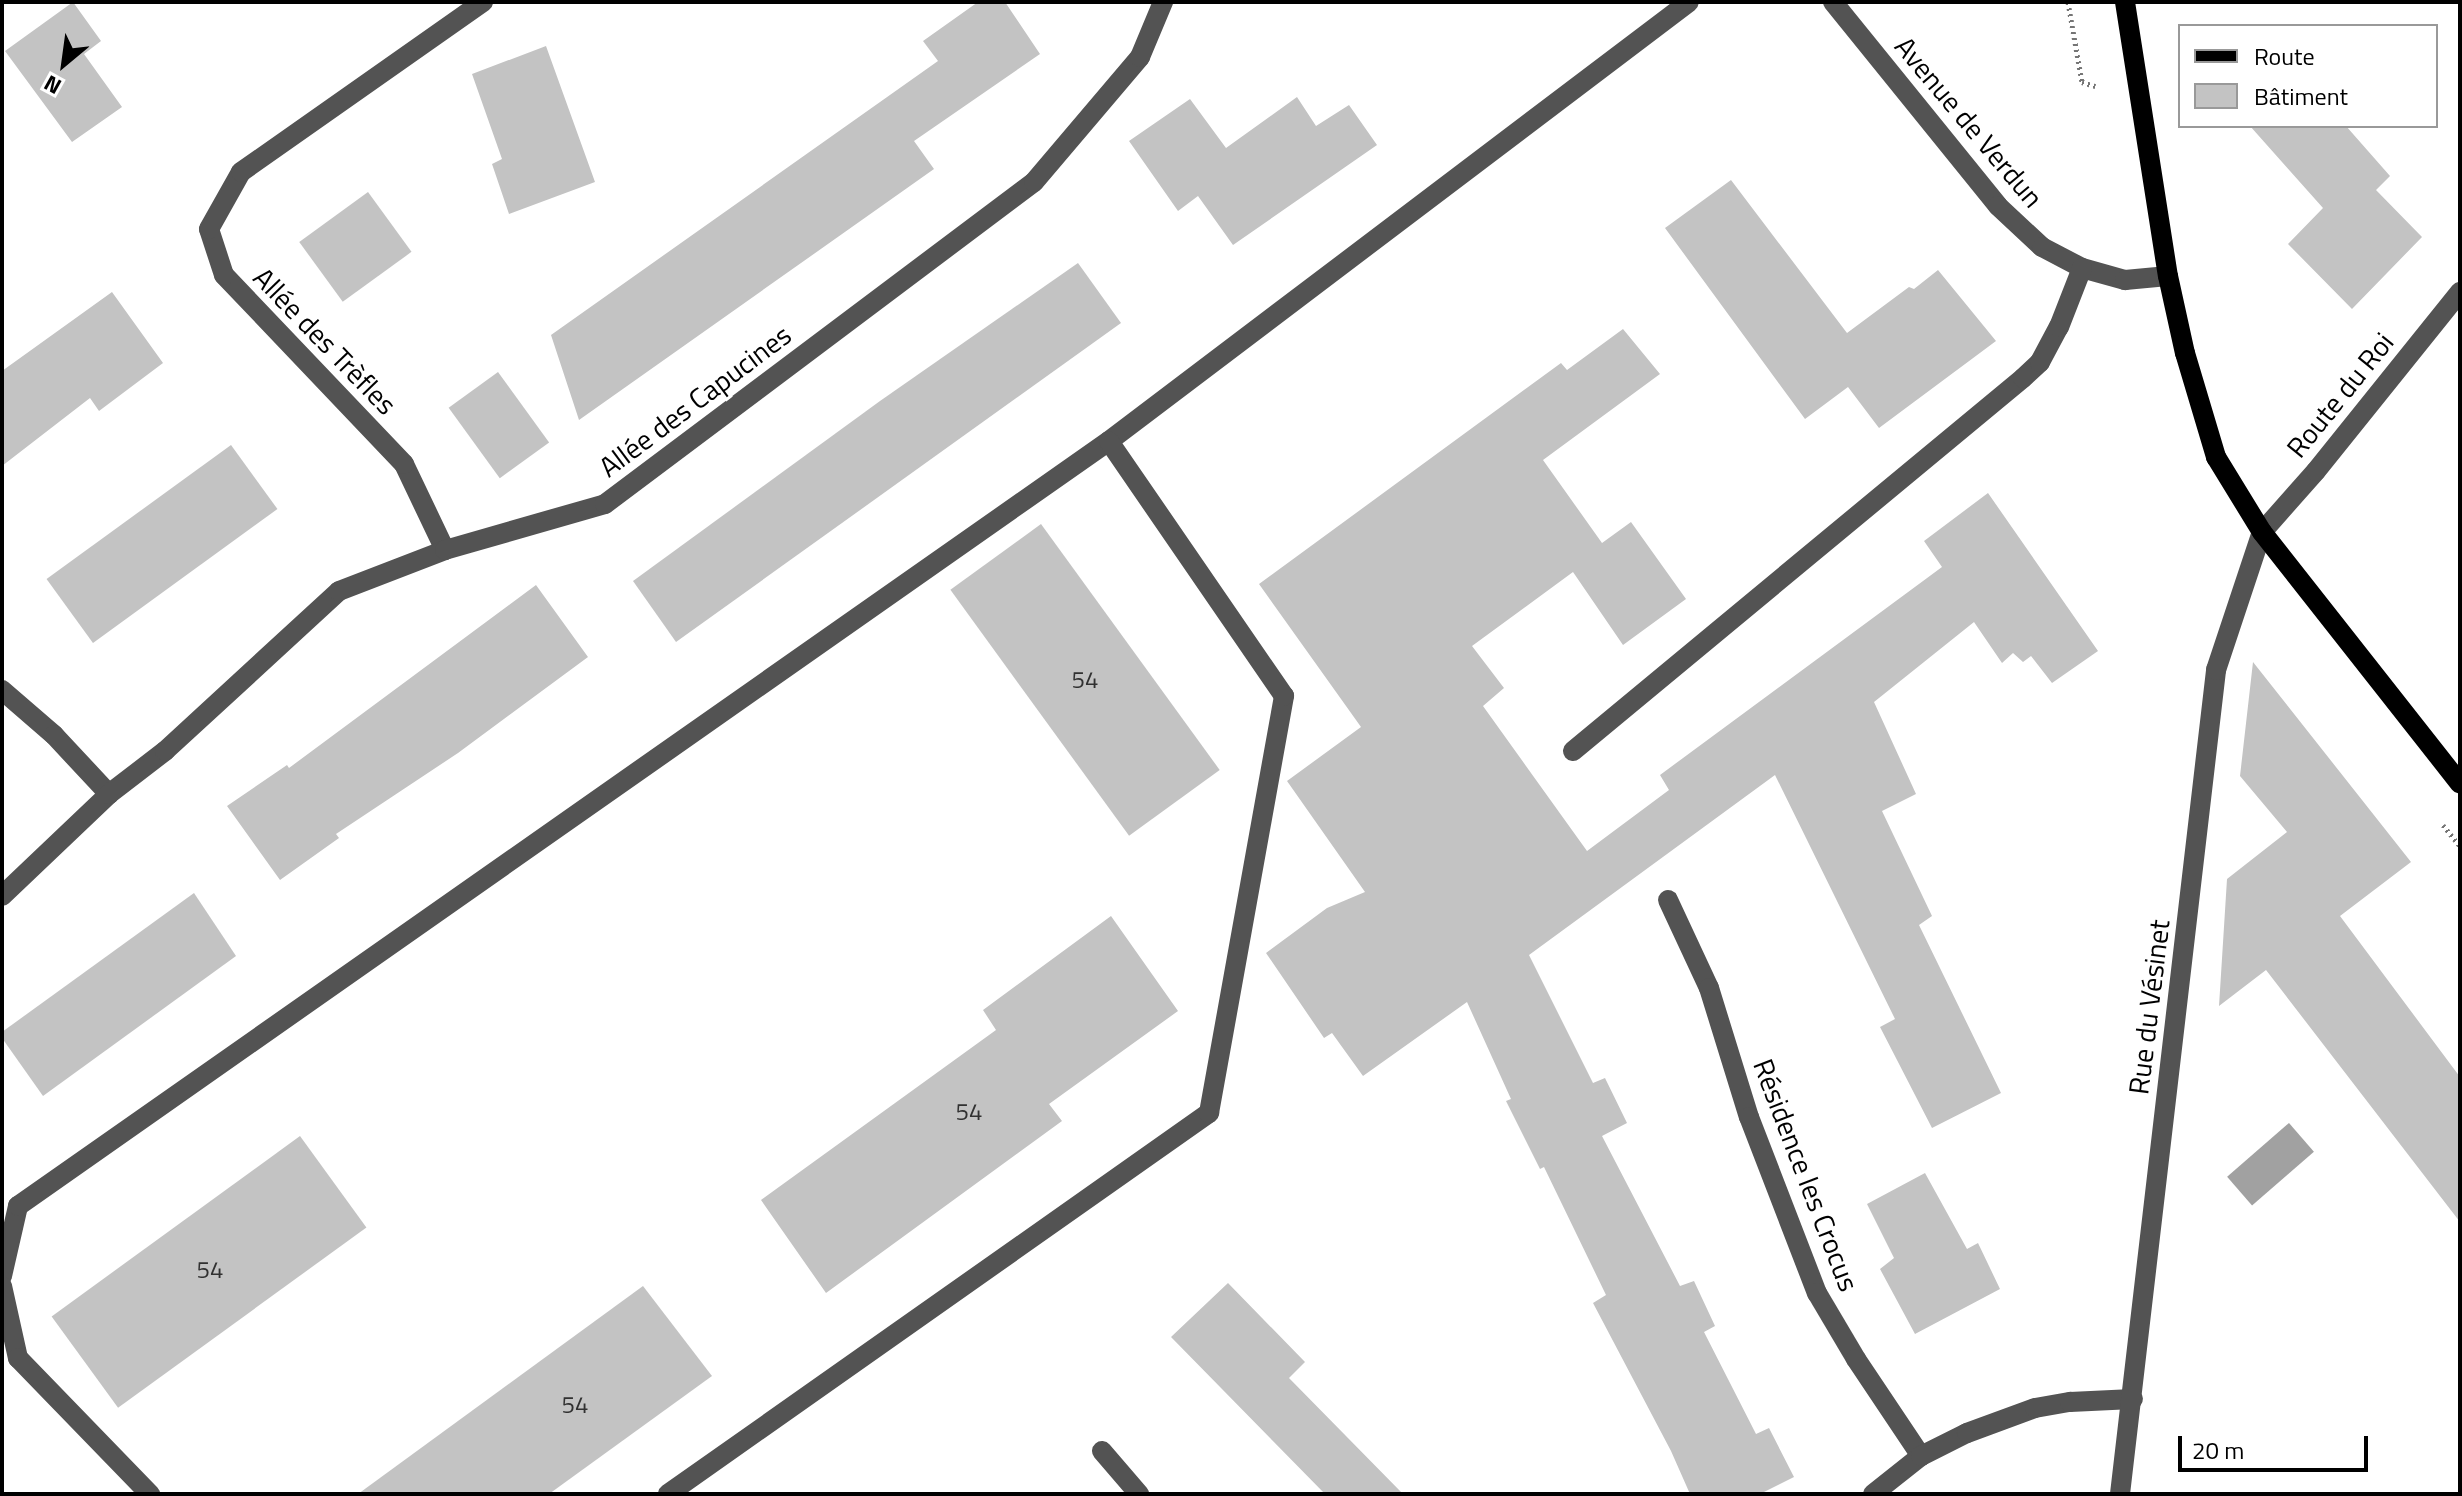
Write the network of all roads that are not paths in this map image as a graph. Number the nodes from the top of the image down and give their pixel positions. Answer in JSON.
{"nodes":[{"id":1,"x":483,"y":2,"type":"edge"},
{"id":2,"x":1163,"y":2,"type":"edge"},
{"id":3,"x":1689,"y":2,"type":"edge"},
{"id":4,"x":1833,"y":2,"type":"edge"},
{"id":5,"x":2125,"y":2,"type":"edge"},
{"id":6,"x":2082,"y":268,"type":"junction"},
{"id":7,"x":2168,"y":276,"type":"junction"},
{"id":8,"x":2460,"y":292,"type":"edge"},
{"id":9,"x":1109,"y":441,"type":"junction"},
{"id":10,"x":2262,"y":532,"type":"junction"},
{"id":11,"x":445,"y":550,"type":"junction"},
{"id":12,"x":2,"y":690,"type":"edge"},
{"id":13,"x":1573,"y":751,"type":"dead end"},
{"id":14,"x":2460,"y":784,"type":"edge"},
{"id":15,"x":109,"y":794,"type":"junction"},
{"id":16,"x":2,"y":896,"type":"edge"},
{"id":17,"x":1668,"y":900,"type":"dead end"},
{"id":18,"x":10,"y":1210,"type":"edge"},
{"id":19,"x":2,"y":1276,"type":"edge"},
{"id":20,"x":2,"y":1286,"type":"edge"},
{"id":21,"x":2133,"y":1399,"type":"junction"},
{"id":22,"x":1102,"y":1451,"type":"dead end"},
{"id":23,"x":1921,"y":1456,"type":"junction"},
{"id":24,"x":150,"y":1494,"type":"edge"},
{"id":25,"x":668,"y":1494,"type":"edge"},
{"id":26,"x":1139,"y":1494,"type":"edge"},
{"id":27,"x":1873,"y":1494,"type":"edge"},
{"id":28,"x":2120,"y":1494,"type":"edge"}],
"edges":[{"from":1,"to":11,"type":"street","name":"Allée des Trèfles"},
{"from":2,"to":11,"type":"street","name":"Allée des Capucines"},
{"from":3,"to":9,"type":"street"},
{"from":4,"to":6,"type":"street","name":"Avenue de Verdun"},
{"from":5,"to":7,"type":"main road"},
{"from":6,"to":7,"type":"street","name":"Avenue de Verdun"},
{"from":6,"to":13,"type":"street"},
{"from":7,"to":10,"type":"main road"},
{"from":8,"to":10,"type":"street","name":"Route du Roi"},
{"from":9,"to":18,"type":"street"},
{"from":9,"to":25,"type":"street"},
{"from":10,"to":14,"type":"main road"},
{"from":10,"to":21,"type":"street","name":"Rue du Vésinet"},
{"from":11,"to":15,"type":"street","name":"Allée des Capucines"},
{"from":12,"to":15,"type":"street"},
{"from":15,"to":16,"type":"street","name":"Allée des Capucines"},
{"from":17,"to":23,"type":"street","name":"Résidence les Crocus"},
{"from":18,"to":19,"type":"street"},
{"from":20,"to":24,"type":"street"},
{"from":21,"to":23,"type":"street"},
{"from":21,"to":28,"type":"street","name":"Rue du Vésinet"},
{"from":22,"to":26,"type":"street"},
{"from":23,"to":27,"type":"street"}]}
